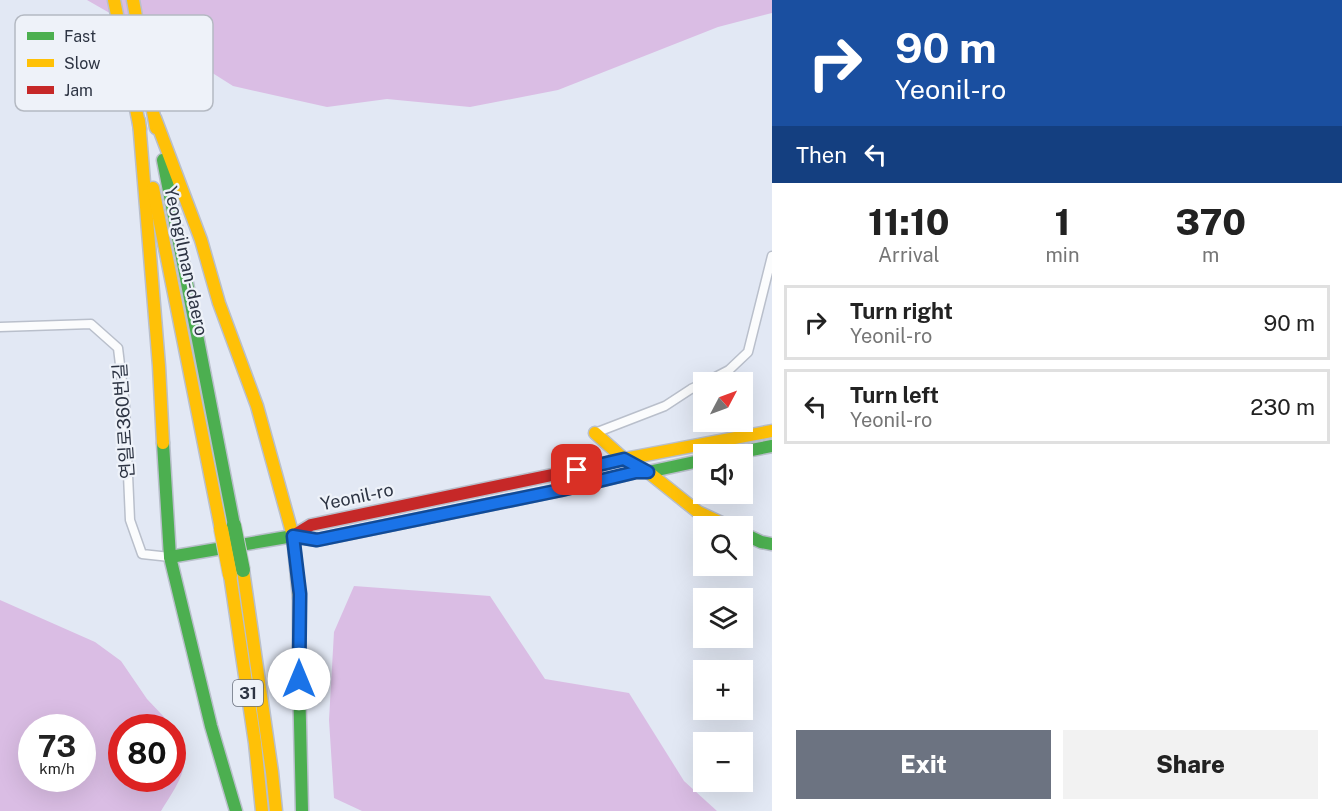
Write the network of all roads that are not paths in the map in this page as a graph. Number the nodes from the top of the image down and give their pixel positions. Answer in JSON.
{"nodes":[{"id":1,"x":114,"y":0,"type":"edge"},
{"id":2,"x":133,"y":0,"type":"edge"},
{"id":3,"x":117,"y":15,"type":"edge"},
{"id":4,"x":136,"y":15,"type":"edge"},
{"id":5,"x":137,"y":111,"type":"edge"},
{"id":6,"x":153,"y":111,"type":"edge"},
{"id":7,"x":154,"y":118,"type":"junction"},
{"id":8,"x":139,"y":121,"type":"junction"},
{"id":9,"x":772,"y":256,"type":"edge"},
{"id":10,"x":0,"y":327,"type":"edge"},
{"id":11,"x":725,"y":372,"type":"edge"},
{"id":12,"x":693,"y":388,"type":"edge"},
{"id":13,"x":772,"y":431,"type":"edge"},
{"id":14,"x":595,"y":433,"type":"joint"},
{"id":15,"x":772,"y":446,"type":"edge"},
{"id":16,"x":753,"y":450,"type":"edge"},
{"id":17,"x":624,"y":459,"type":"junction"},
{"id":18,"x":693,"y":462,"type":"edge"},
{"id":19,"x":648,"y":472,"type":"junction"},
{"id":20,"x":707,"y":516,"type":"edge"},
{"id":21,"x":227,"y":527,"type":"junction"},
{"id":22,"x":293,"y":536,"type":"junction"},
{"id":23,"x":753,"y":538,"type":"edge"},
{"id":24,"x":772,"y":544,"type":"edge"},
{"id":25,"x":170,"y":557,"type":"junction"},
{"id":26,"x":236,"y":572,"type":"junction"},
{"id":27,"x":236,"y":811,"type":"edge"},
{"id":28,"x":262,"y":811,"type":"edge"},
{"id":29,"x":276,"y":811,"type":"edge"},
{"id":30,"x":302,"y":811,"type":"edge"}],
"edges":[{"from":1,"to":3,"type":"main road","name":"Yeongilman-daero"},
{"from":2,"to":4,"type":"main road","name":"Yeongilman-daero"},
{"from":5,"to":8,"type":"main road","name":"Yeongilman-daero"},
{"from":6,"to":7,"type":"main road","name":"Yeongilman-daero"},
{"from":7,"to":21,"type":"main road","name":"Yeongilman-daero"},
{"from":7,"to":22,"type":"main road"},
{"from":8,"to":21,"type":"main road","name":"Yeongilman-daero"},
{"from":8,"to":25,"type":"main road"},
{"from":9,"to":11,"type":"street"},
{"from":10,"to":25,"type":"street","name":"연일로360번길"},
{"from":12,"to":14,"type":"street"},
{"from":13,"to":17,"type":"main road","name":"Yeonil-ro"},
{"from":14,"to":17,"type":"main road"},
{"from":15,"to":16,"type":"main road"},
{"from":17,"to":19,"type":"main road"},
{"from":17,"to":22,"type":"main road","name":"Yeonil-ro"},
{"from":18,"to":19,"type":"main road","name":"Yeonil-ro"},
{"from":19,"to":20,"type":"main road"},
{"from":19,"to":22,"type":"main road","name":"Yeonil-ro"},
{"from":21,"to":26,"type":"main road","bridge":true},
{"from":22,"to":25,"type":"main road"},
{"from":22,"to":30,"type":"main road"},
{"from":23,"to":24,"type":"main road"},
{"from":25,"to":27,"type":"main road"},
{"from":26,"to":28,"type":"main road","number":"31"},
{"from":26,"to":29,"type":"main road","number":"31"}]}
